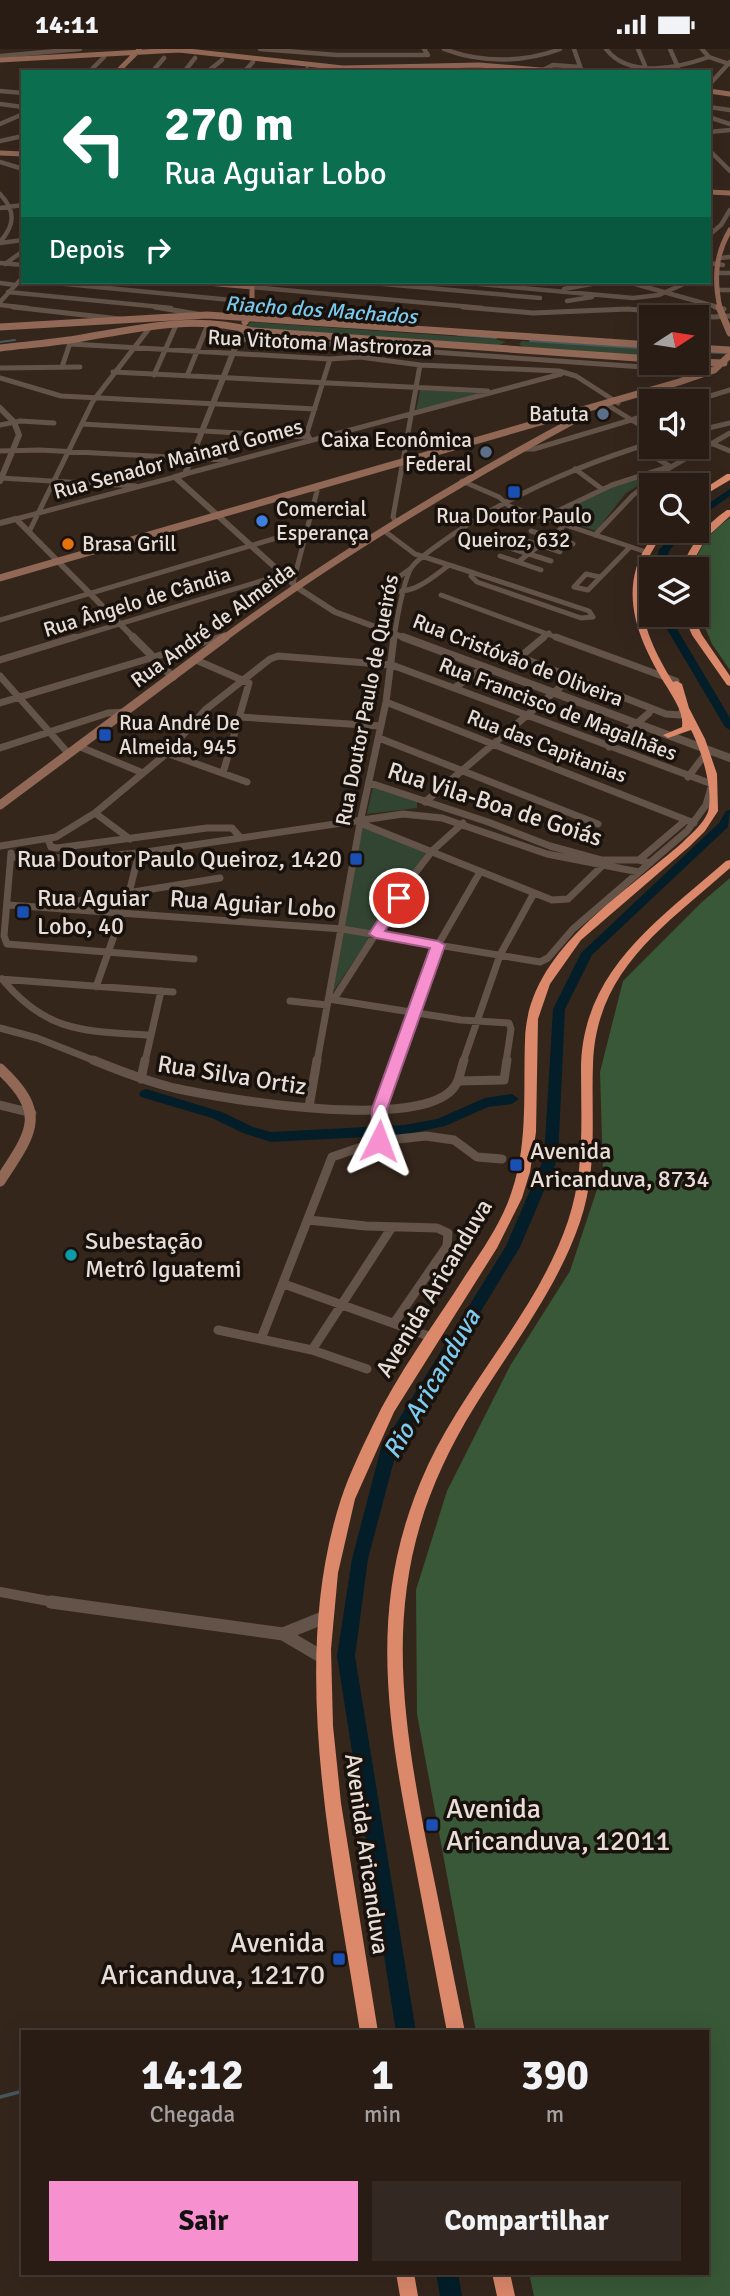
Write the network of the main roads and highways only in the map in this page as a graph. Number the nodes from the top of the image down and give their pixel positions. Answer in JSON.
{"nodes":[{"id":1,"x":170,"y":49,"type":"edge"},
{"id":2,"x":139,"y":50,"type":"edge"},
{"id":3,"x":161,"y":50,"type":"edge"},
{"id":4,"x":179,"y":50,"type":"edge"},
{"id":5,"x":93,"y":55,"type":"junction"},
{"id":6,"x":146,"y":55,"type":"junction"},
{"id":7,"x":132,"y":56,"type":"junction"},
{"id":8,"x":0,"y":59,"type":"edge"},
{"id":9,"x":448,"y":68,"type":"edge"},
{"id":10,"x":119,"y":70,"type":"edge"},
{"id":11,"x":306,"y":70,"type":"edge"},
{"id":12,"x":419,"y":70,"type":"edge"},
{"id":13,"x":490,"y":70,"type":"edge"},
{"id":14,"x":509,"y":70,"type":"edge"},
{"id":15,"x":711,"y":87,"type":"edge"},
{"id":16,"x":711,"y":88,"type":"edge"},
{"id":17,"x":730,"y":88,"type":"edge"},
{"id":18,"x":730,"y":94,"type":"edge"},
{"id":19,"x":21,"y":155,"type":"edge"},
{"id":20,"x":1,"y":156,"type":"edge"},
{"id":21,"x":711,"y":193,"type":"edge"},
{"id":22,"x":730,"y":194,"type":"edge"},
{"id":23,"x":730,"y":232,"type":"edge"},
{"id":24,"x":726,"y":244,"type":"edge"},
{"id":25,"x":718,"y":262,"type":"edge"},
{"id":26,"x":723,"y":273,"type":"edge"},
{"id":27,"x":218,"y":284,"type":"edge"},
{"id":28,"x":724,"y":313,"type":"edge"},
{"id":29,"x":120,"y":319,"type":"junction"},
{"id":30,"x":207,"y":320,"type":"junction"},
{"id":31,"x":245,"y":322,"type":"junction"},
{"id":32,"x":730,"y":324,"type":"edge"},
{"id":33,"x":0,"y":327,"type":"edge"},
{"id":34,"x":117,"y":332,"type":"junction"},
{"id":35,"x":730,"y":333,"type":"edge"},
{"id":36,"x":498,"y":335,"type":"junction"},
{"id":37,"x":531,"y":338,"type":"junction"},
{"id":38,"x":639,"y":344,"type":"edge"},
{"id":39,"x":0,"y":348,"type":"edge"},
{"id":40,"x":495,"y":348,"type":"junction"},
{"id":41,"x":522,"y":350,"type":"junction"},
{"id":42,"x":709,"y":350,"type":"edge"},
{"id":43,"x":730,"y":352,"type":"edge"},
{"id":44,"x":639,"y":359,"type":"edge"},
{"id":45,"x":709,"y":363,"type":"edge"},
{"id":46,"x":728,"y":364,"type":"edge"},
{"id":47,"x":709,"y":370,"type":"edge"},
{"id":48,"x":712,"y":371,"type":"junction"},
{"id":49,"x":612,"y":404,"type":"junction"},
{"id":50,"x":566,"y":420,"type":"junction"},
{"id":51,"x":730,"y":476,"type":"edge"},
{"id":52,"x":709,"y":490,"type":"edge"},
{"id":53,"x":730,"y":512,"type":"edge"},
{"id":54,"x":652,"y":543,"type":"edge"},
{"id":55,"x":690,"y":557,"type":"edge"},
{"id":56,"x":0,"y":580,"type":"edge"},
{"id":57,"x":693,"y":627,"type":"edge"},
{"id":58,"x":671,"y":667,"type":"junction"},
{"id":59,"x":730,"y":683,"type":"edge"},
{"id":60,"x":692,"y":698,"type":"dead end"},
{"id":61,"x":685,"y":731,"type":"junction"},
{"id":62,"x":668,"y":736,"type":"road end"},
{"id":63,"x":690,"y":743,"type":"road end"},
{"id":64,"x":719,"y":752,"type":"edge"},
{"id":65,"x":5,"y":796,"type":"edge"},
{"id":66,"x":0,"y":805,"type":"edge"},
{"id":67,"x":730,"y":863,"type":"edge"},
{"id":68,"x":0,"y":1069,"type":"edge"},
{"id":69,"x":0,"y":1181,"type":"edge"},
{"id":70,"x":369,"y":2030,"type":"edge"},
{"id":71,"x":456,"y":2030,"type":"edge"},
{"id":72,"x":405,"y":2275,"type":"edge"},
{"id":73,"x":501,"y":2275,"type":"edge"},
{"id":74,"x":409,"y":2296,"type":"edge"},
{"id":75,"x":506,"y":2296,"type":"edge"}],
"edges":[{"from":1,"to":4,"type":"main road"},
{"from":2,"to":3,"type":"main road"},
{"from":2,"to":5,"type":"main road"},
{"from":2,"to":7,"type":"main road"},
{"from":3,"to":4,"type":"main road"},
{"from":3,"to":6,"type":"main road"},
{"from":4,"to":12,"type":"main road"},
{"from":5,"to":7,"type":"main road"},
{"from":5,"to":8,"type":"main road"},
{"from":6,"to":7,"type":"main road"},
{"from":6,"to":11,"type":"main road"},
{"from":7,"to":10,"type":"main road"},
{"from":9,"to":12,"type":"main road"},
{"from":9,"to":13,"type":"main road"},
{"from":9,"to":14,"type":"main road"},
{"from":15,"to":17,"type":"main road"},
{"from":16,"to":18,"type":"main road"},
{"from":19,"to":20,"type":"main road"},
{"from":21,"to":22,"type":"main road"},
{"from":23,"to":24,"type":"main road"},
{"from":24,"to":25,"type":"main road"},
{"from":25,"to":26,"type":"main road"},
{"from":26,"to":28,"type":"main road"},
{"from":27,"to":31,"type":"main road"},
{"from":28,"to":32,"type":"main road"},
{"from":28,"to":35,"type":"main road"},
{"from":29,"to":30,"type":"main road"},
{"from":29,"to":33,"type":"main road"},
{"from":29,"to":34,"type":"main road"},
{"from":30,"to":31,"type":"main road"},
{"from":30,"to":34,"type":"main road"},
{"from":31,"to":36,"type":"main road"},
{"from":31,"to":40,"type":"main road"},
{"from":34,"to":39,"type":"main road"},
{"from":36,"to":37,"type":"main road"},
{"from":36,"to":40,"type":"main road"},
{"from":37,"to":38,"type":"main road"},
{"from":37,"to":41,"type":"main road"},
{"from":40,"to":41,"type":"main road"},
{"from":41,"to":44,"type":"main road"},
{"from":42,"to":43,"type":"main road"},
{"from":43,"to":46,"type":"main road"},
{"from":45,"to":46,"type":"main road"},
{"from":46,"to":48,"type":"main road"},
{"from":46,"to":49,"type":"main road"},
{"from":47,"to":48,"type":"main road"},
{"from":48,"to":49,"type":"main road"},
{"from":49,"to":50,"type":"main road"},
{"from":49,"to":50,"type":"main road"},
{"from":50,"to":56,"type":"main road"},
{"from":50,"to":65,"type":"main road","name":"Rua André de Almeida"},
{"from":51,"to":52,"type":"highway"},
{"from":53,"to":55,"type":"highway"},
{"from":54,"to":58,"type":"highway"},
{"from":57,"to":59,"type":"highway"},
{"from":58,"to":60,"type":"highway"},
{"from":58,"to":61,"type":"highway"},
{"from":61,"to":62,"type":"highway"},
{"from":61,"to":63,"type":"highway"},
{"from":64,"to":70,"type":"highway","name":"Avenida Aricanduva"},
{"from":65,"to":66,"type":"main road","name":"Rua André de Almeida"},
{"from":67,"to":71,"type":"highway","name":"Avenida Aricanduva"},
{"from":68,"to":69,"type":"main road"},
{"from":72,"to":74,"type":"highway"},
{"from":73,"to":75,"type":"highway"}]}
